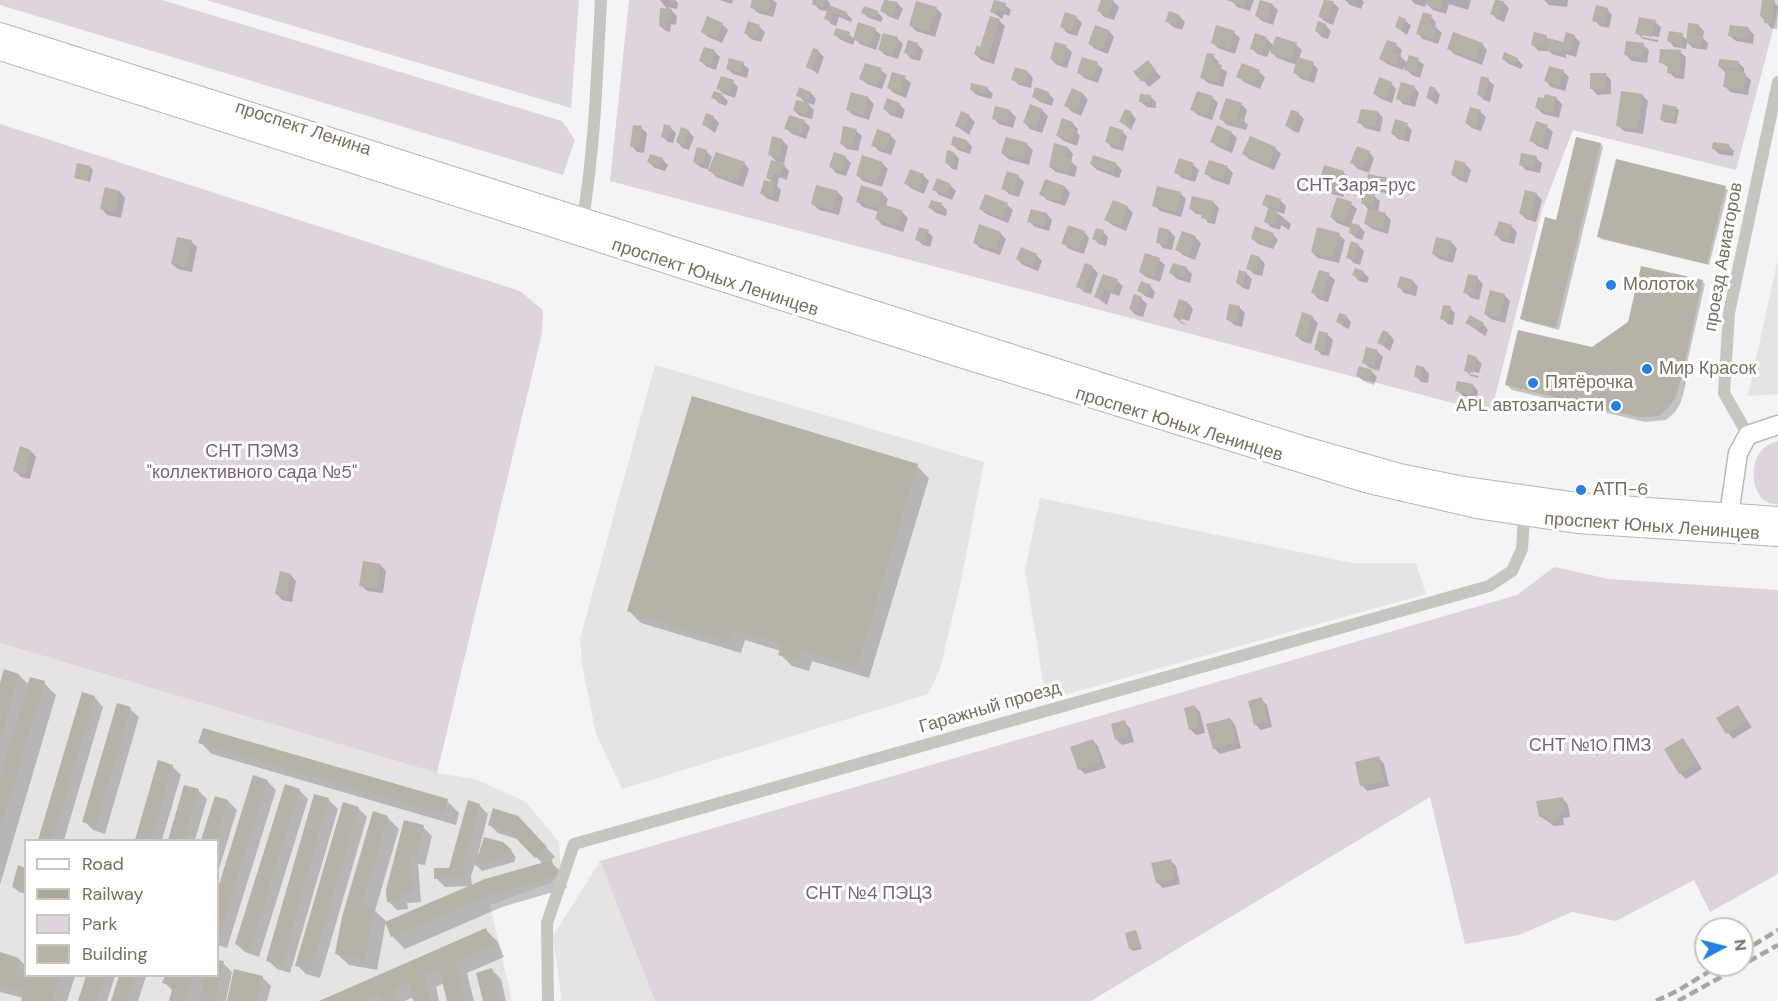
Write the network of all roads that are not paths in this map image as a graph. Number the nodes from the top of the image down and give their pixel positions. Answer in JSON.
{"nodes":[{"id":1,"x":602,"y":0,"type":"edge"},
{"id":2,"x":0,"y":33,"type":"edge"},
{"id":3,"x":0,"y":50,"type":"edge"},
{"id":4,"x":1778,"y":82,"type":"edge"},
{"id":5,"x":583,"y":218,"type":"junction"},
{"id":6,"x":601,"y":232,"type":"junction"},
{"id":7,"x":1778,"y":424,"type":"edge"},
{"id":8,"x":1748,"y":435,"type":"junction"},
{"id":9,"x":1524,"y":516,"type":"junction"},
{"id":10,"x":1778,"y":517,"type":"edge"},
{"id":11,"x":1728,"y":524,"type":"junction"},
{"id":12,"x":1778,"y":536,"type":"edge"},
{"id":13,"x":548,"y":1001,"type":"edge"}],
"edges":[{"from":1,"to":5,"type":"street"},
{"from":2,"to":5,"type":"main road","name":"проспект Ленина"},
{"from":3,"to":6,"type":"main road","name":"проспект Ленина"},
{"from":4,"to":8,"type":"street","name":"проезд Авиаторов"},
{"from":5,"to":6,"type":"main road","name":"проспект Ленина"},
{"from":6,"to":9,"type":"main road","name":"проспект Юных Ленинцев"},
{"from":6,"to":11,"type":"main road","name":"проспект Юных Ленинцев"},
{"from":7,"to":8,"type":"main road"},
{"from":8,"to":11,"type":"main road"},
{"from":9,"to":11,"type":"main road","name":"проспект Юных Ленинцев"},
{"from":9,"to":13,"type":"street","name":"Гаражный проезд"},
{"from":10,"to":11,"type":"main road","name":"проспект Юных Ленинцев"},
{"from":11,"to":12,"type":"main road","name":"проспект Юных Ленинцев"}]}
